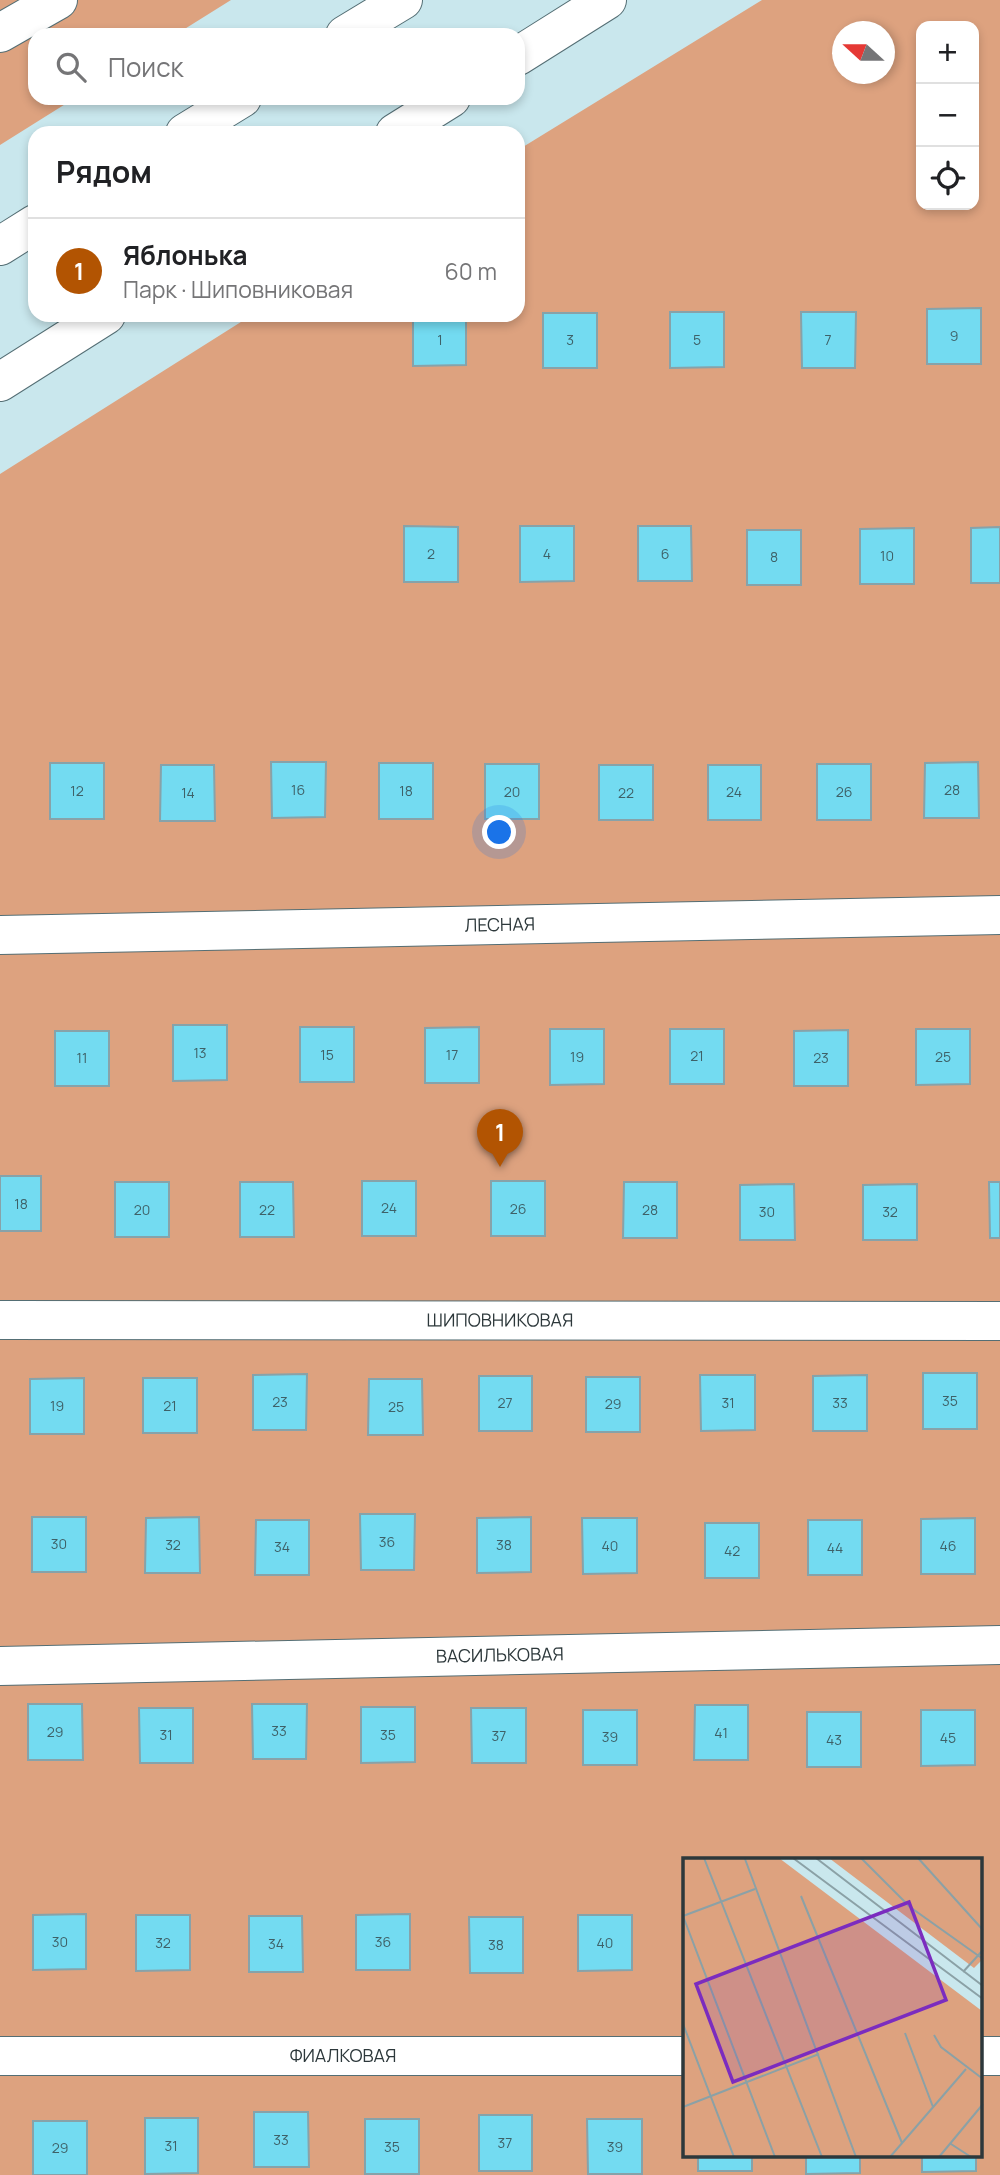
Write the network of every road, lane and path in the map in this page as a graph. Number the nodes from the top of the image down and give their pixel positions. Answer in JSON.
{"nodes":[{"id":1,"x":58,"y":0,"type":"edge"},
{"id":2,"x":402,"y":0,"type":"edge"},
{"id":3,"x":607,"y":0,"type":"edge"},
{"id":4,"x":356,"y":28,"type":"edge"},
{"id":5,"x":0,"y":33,"type":"edge"},
{"id":6,"x":525,"y":52,"type":"edge"},
{"id":7,"x":231,"y":105,"type":"edge"},
{"id":8,"x":440,"y":105,"type":"edge"},
{"id":9,"x":196,"y":126,"type":"edge"},
{"id":10,"x":406,"y":126,"type":"edge"},
{"id":11,"x":28,"y":228,"type":"edge"},
{"id":12,"x":0,"y":246,"type":"edge"},
{"id":13,"x":95,"y":322,"type":"edge"},
{"id":14,"x":0,"y":382,"type":"edge"},
{"id":15,"x":1000,"y":915,"type":"edge"},
{"id":16,"x":0,"y":935,"type":"edge"},
{"id":17,"x":0,"y":1320,"type":"edge"},
{"id":18,"x":1000,"y":1321,"type":"edge"},
{"id":19,"x":1000,"y":1645,"type":"edge"},
{"id":20,"x":0,"y":1666,"type":"edge"},
{"id":21,"x":0,"y":2056,"type":"edge"},
{"id":22,"x":683,"y":2056,"type":"edge"},
{"id":23,"x":982,"y":2056,"type":"edge"},
{"id":24,"x":1000,"y":2056,"type":"edge"}],
"edges":[{"from":1,"to":5,"type":"street"},
{"from":2,"to":4,"type":"street"},
{"from":3,"to":6,"type":"street"},
{"from":7,"to":9,"type":"street"},
{"from":8,"to":10,"type":"street"},
{"from":11,"to":12,"type":"street"},
{"from":13,"to":14,"type":"street"},
{"from":15,"to":16,"type":"street","name":"ЛЕСНАЯ"},
{"from":17,"to":18,"type":"street","name":"ШИПОВНИКОВАЯ"},
{"from":19,"to":20,"type":"street","name":"ВАСИЛЬКОВАЯ"},
{"from":21,"to":22,"type":"street","name":"ФИАЛКОВАЯ"},
{"from":23,"to":24,"type":"street"}]}
